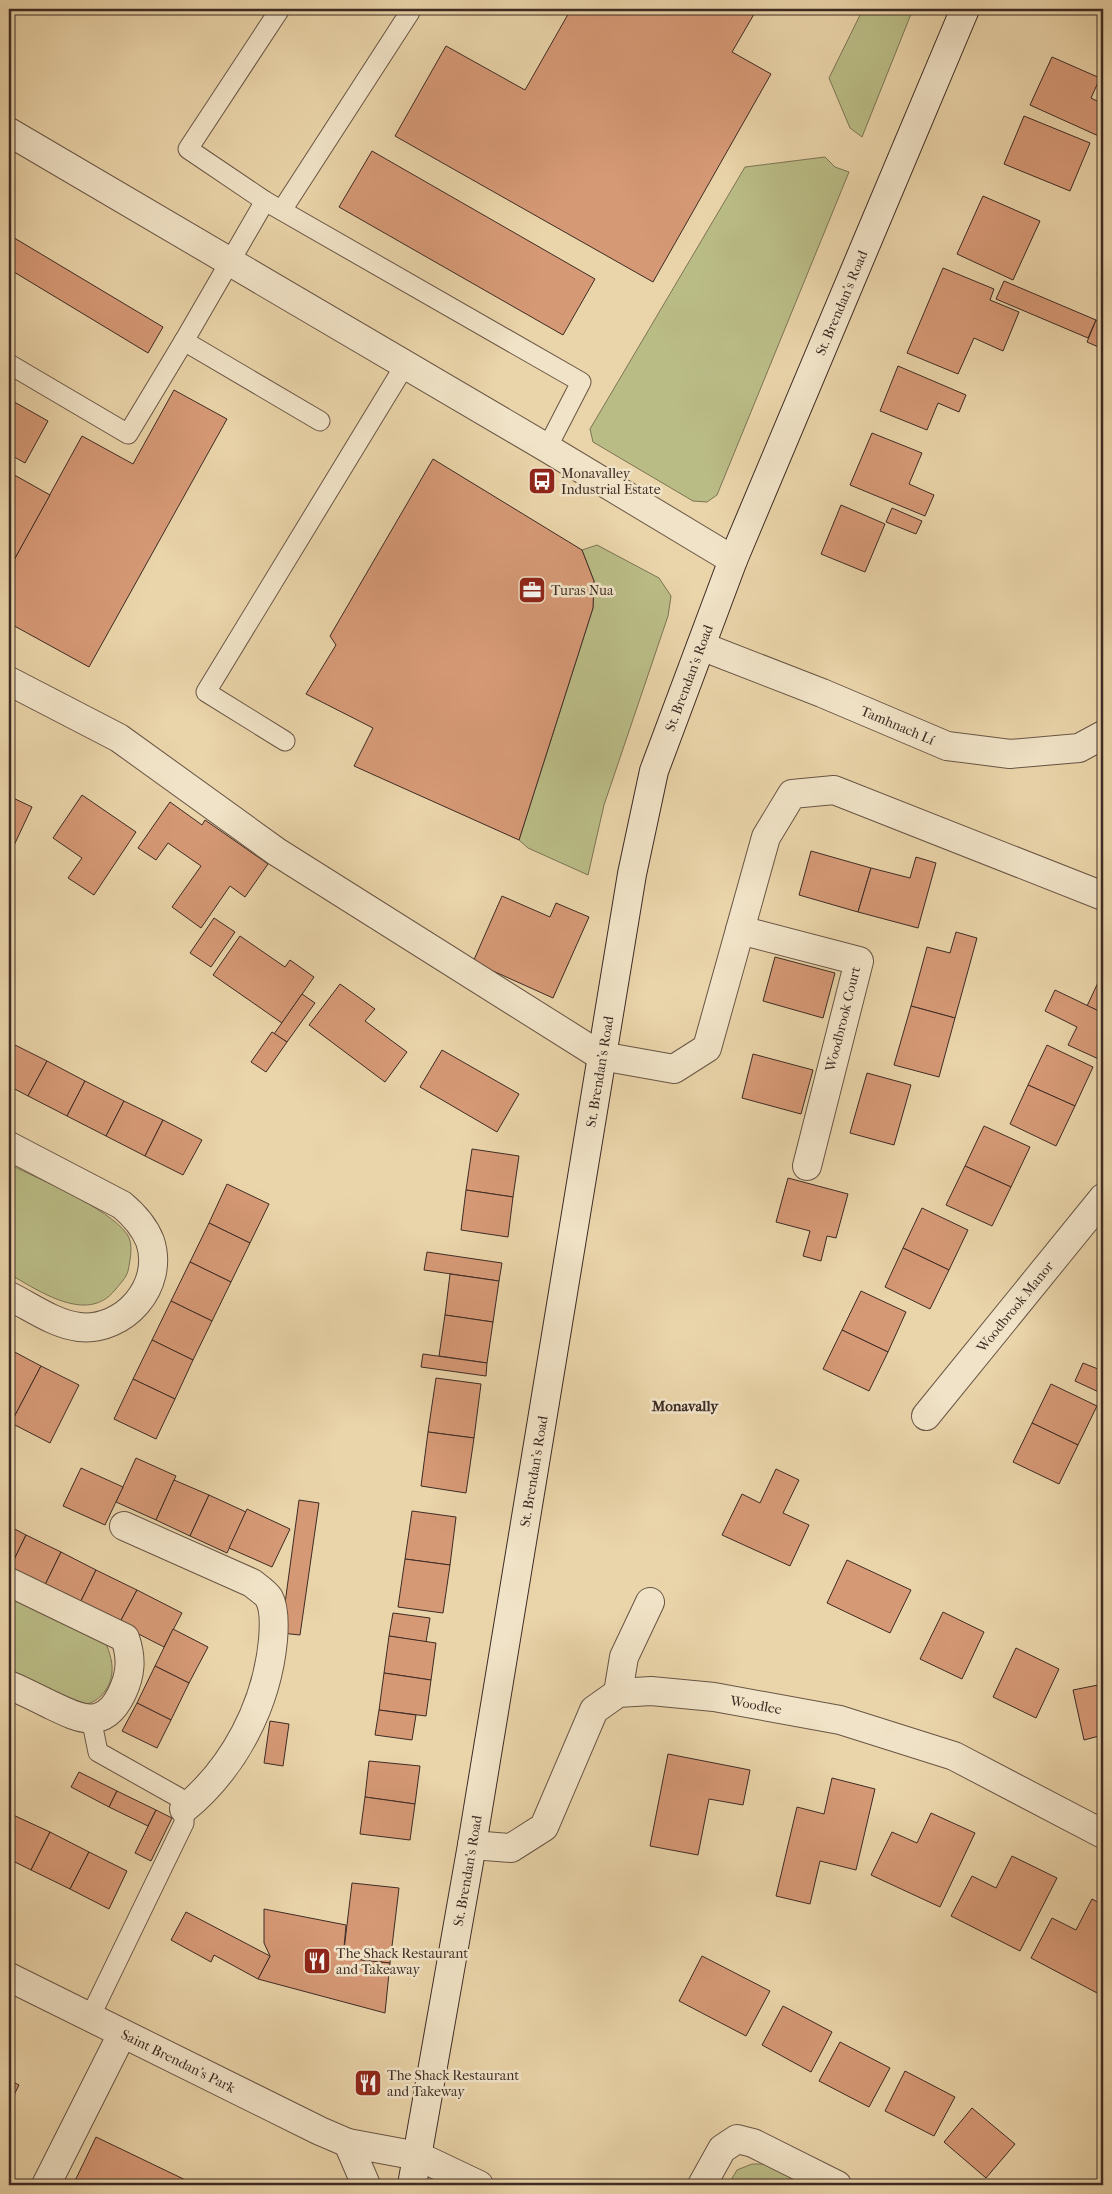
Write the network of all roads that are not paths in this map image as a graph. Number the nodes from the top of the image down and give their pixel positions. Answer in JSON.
{"nodes":[{"id":1,"x":280,"y":9,"type":"edge"},
{"id":2,"x":965,"y":9,"type":"edge"},
{"id":3,"x":409,"y":10,"type":"edge"},
{"id":4,"x":9,"y":132,"type":"edge"},
{"id":5,"x":274,"y":206,"type":"junction"},
{"id":6,"x":230,"y":263,"type":"junction"},
{"id":7,"x":184,"y":341,"type":"junction"},
{"id":8,"x":9,"y":364,"type":"edge"},
{"id":9,"x":405,"y":365,"type":"junction"},
{"id":10,"x":320,"y":421,"type":"dead end"},
{"id":11,"x":547,"y":448,"type":"junction"},
{"id":12,"x":733,"y":560,"type":"junction"},
{"id":13,"x":701,"y":646,"type":"junction"},
{"id":14,"x":9,"y":681,"type":"edge"},
{"id":15,"x":1103,"y":735,"type":"edge"},
{"id":16,"x":285,"y":741,"type":"dead end"},
{"id":17,"x":1103,"y":896,"type":"edge"},
{"id":18,"x":740,"y":930,"type":"junction"},
{"id":19,"x":601,"y":1056,"type":"junction"},
{"id":20,"x":9,"y":1146,"type":"edge"},
{"id":21,"x":807,"y":1166,"type":"dead end"},
{"id":22,"x":1103,"y":1198,"type":"edge"},
{"id":23,"x":9,"y":1296,"type":"edge"},
{"id":24,"x":926,"y":1416,"type":"dead end"},
{"id":25,"x":124,"y":1526,"type":"dead end"},
{"id":26,"x":9,"y":1582,"type":"edge"},
{"id":27,"x":650,"y":1602,"type":"dead end"},
{"id":28,"x":9,"y":1685,"type":"edge"},
{"id":29,"x":618,"y":1694,"type":"junction"},
{"id":30,"x":91,"y":1718,"type":"junction"},
{"id":31,"x":184,"y":1809,"type":"junction"},
{"id":32,"x":1103,"y":1834,"type":"edge"},
{"id":33,"x":472,"y":1845,"type":"junction"},
{"id":34,"x":9,"y":1977,"type":"edge"},
{"id":35,"x":90,"y":2018,"type":"junction"},
{"id":36,"x":122,"y":2034,"type":"junction"},
{"id":37,"x":348,"y":2143,"type":"junction"},
{"id":38,"x":418,"y":2156,"type":"junction"},
{"id":39,"x":46,"y":2185,"type":"edge"},
{"id":40,"x":366,"y":2185,"type":"edge"},
{"id":41,"x":412,"y":2185,"type":"edge"},
{"id":42,"x":479,"y":2185,"type":"edge"},
{"id":43,"x":702,"y":2185,"type":"edge"},
{"id":44,"x":837,"y":2185,"type":"edge"}],
"edges":[{"from":1,"to":5,"type":"lane"},
{"from":2,"to":12,"type":"street","name":"St. Brendan's Road"},
{"from":3,"to":5,"type":"lane"},
{"from":4,"to":6,"type":"street"},
{"from":5,"to":6,"type":"lane"},
{"from":5,"to":11,"type":"lane"},
{"from":6,"to":7,"type":"lane"},
{"from":6,"to":9,"type":"street"},
{"from":7,"to":8,"type":"lane"},
{"from":7,"to":10,"type":"lane"},
{"from":9,"to":11,"type":"street"},
{"from":9,"to":16,"type":"lane"},
{"from":11,"to":12,"type":"street"},
{"from":12,"to":13,"type":"street","name":"St. Brendan's Road"},
{"from":13,"to":15,"type":"street","name":"Tamhnach Lí"},
{"from":13,"to":19,"type":"street","name":"St. Brendan's Road"},
{"from":14,"to":19,"type":"street"},
{"from":17,"to":18,"type":"street"},
{"from":18,"to":19,"type":"street"},
{"from":18,"to":21,"type":"street","name":"Woodbrook Court"},
{"from":19,"to":33,"type":"street","name":"St. Brendan's Road"},
{"from":20,"to":23,"type":"street"},
{"from":22,"to":24,"type":"street","name":"Woodbrook Manor"},
{"from":25,"to":31,"type":"street"},
{"from":26,"to":30,"type":"street"},
{"from":27,"to":29,"type":"street"},
{"from":28,"to":30,"type":"street"},
{"from":29,"to":32,"type":"street","name":"Woodlee"},
{"from":29,"to":33,"type":"street","name":"Woodlee"},
{"from":30,"to":31,"type":"lane"},
{"from":31,"to":35,"type":"lane"},
{"from":33,"to":38,"type":"street","name":"St. Brendan's Road"},
{"from":34,"to":35,"type":"street","name":"Saint Brendan's Park"},
{"from":35,"to":36,"type":"street","name":"Saint Brendan's Park"},
{"from":36,"to":37,"type":"street","name":"Saint Brendan's Park"},
{"from":36,"to":39,"type":"street"},
{"from":37,"to":38,"type":"street","name":"Saint Brendan's Park"},
{"from":37,"to":40,"type":"street"},
{"from":38,"to":41,"type":"street","name":"St. Brendan's Road"},
{"from":38,"to":42,"type":"street","name":"Saint Brendan's Park"},
{"from":43,"to":44,"type":"street"}]}
